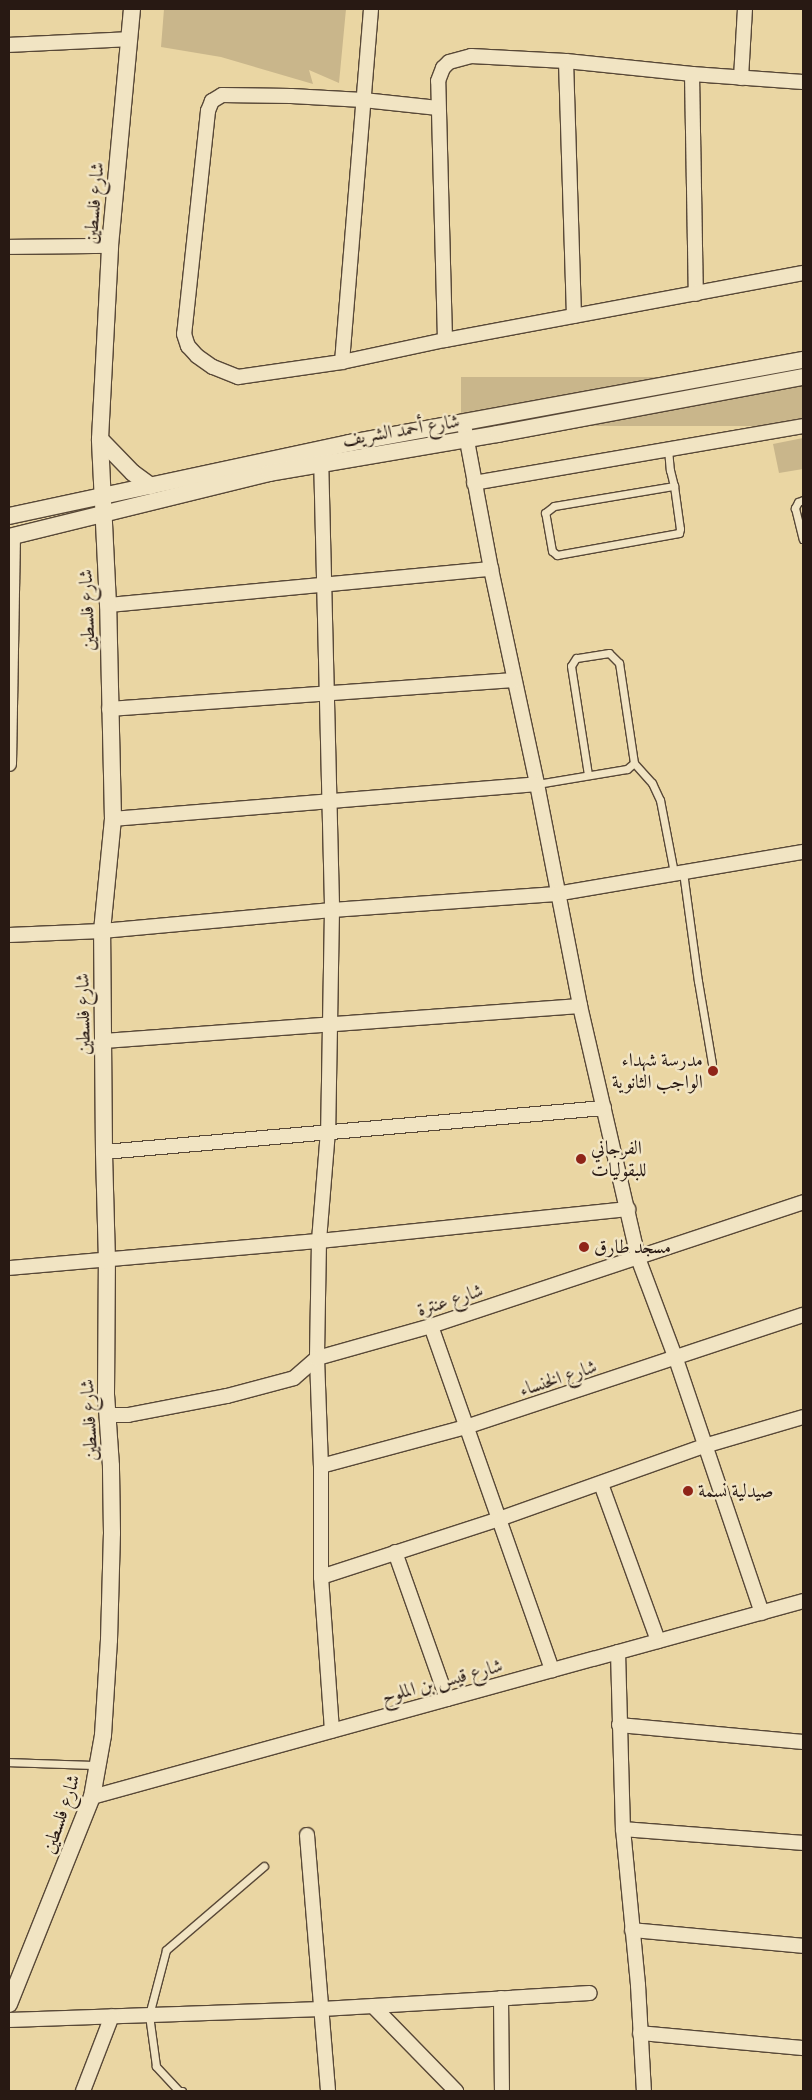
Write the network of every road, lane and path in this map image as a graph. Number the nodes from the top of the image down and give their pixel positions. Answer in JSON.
{"nodes":[{"id":1,"x":132,"y":9,"type":"edge"},
{"id":2,"x":371,"y":9,"type":"edge"},
{"id":3,"x":745,"y":9,"type":"edge"},
{"id":4,"x":130,"y":39,"type":"junction"},
{"id":5,"x":9,"y":45,"type":"edge"},
{"id":6,"x":566,"y":61,"type":"junction"},
{"id":7,"x":692,"y":74,"type":"junction"},
{"id":8,"x":741,"y":78,"type":"junction"},
{"id":9,"x":803,"y":82,"type":"edge"},
{"id":10,"x":363,"y":100,"type":"junction"},
{"id":11,"x":438,"y":108,"type":"junction"},
{"id":12,"x":110,"y":246,"type":"junction"},
{"id":13,"x":9,"y":247,"type":"edge"},
{"id":14,"x":803,"y":273,"type":"edge"},
{"id":15,"x":696,"y":294,"type":"junction"},
{"id":16,"x":574,"y":316,"type":"junction"},
{"id":17,"x":445,"y":340,"type":"junction"},
{"id":18,"x":803,"y":360,"type":"edge"},
{"id":19,"x":342,"y":362,"type":"junction"},
{"id":20,"x":803,"y":377,"type":"edge"},
{"id":21,"x":464,"y":422,"type":"junction"},
{"id":22,"x":803,"y":426,"type":"edge"},
{"id":23,"x":100,"y":439,"type":"junction"},
{"id":24,"x":467,"y":439,"type":"junction"},
{"id":25,"x":668,"y":448,"type":"junction"},
{"id":26,"x":321,"y":456,"type":"junction"},
{"id":27,"x":474,"y":483,"type":"junction"},
{"id":28,"x":151,"y":486,"type":"junction"},
{"id":29,"x":674,"y":486,"type":"junction"},
{"id":30,"x":104,"y":496,"type":"junction"},
{"id":31,"x":803,"y":500,"type":"edge"},
{"id":32,"x":10,"y":513,"type":"edge"},
{"id":33,"x":103,"y":513,"type":"junction"},
{"id":34,"x":11,"y":537,"type":"edge"},
{"id":35,"x":803,"y":539,"type":"edge"},
{"id":36,"x":491,"y":569,"type":"junction"},
{"id":37,"x":322,"y":587,"type":"junction"},
{"id":38,"x":108,"y":605,"type":"junction"},
{"id":39,"x":514,"y":680,"type":"junction"},
{"id":40,"x":328,"y":693,"type":"junction"},
{"id":41,"x":109,"y":708,"type":"junction"},
{"id":42,"x":634,"y":763,"type":"junction"},
{"id":43,"x":9,"y":764,"type":"edge"},
{"id":44,"x":588,"y":774,"type":"junction"},
{"id":45,"x":537,"y":784,"type":"junction"},
{"id":46,"x":329,"y":802,"type":"junction"},
{"id":47,"x":113,"y":820,"type":"junction"},
{"id":48,"x":803,"y":852,"type":"edge"},
{"id":49,"x":679,"y":873,"type":"junction"},
{"id":50,"x":556,"y":894,"type":"junction"},
{"id":51,"x":332,"y":910,"type":"junction"},
{"id":52,"x":102,"y":931,"type":"junction"},
{"id":53,"x":9,"y":935,"type":"edge"},
{"id":54,"x":580,"y":1006,"type":"junction"},
{"id":55,"x":330,"y":1023,"type":"junction"},
{"id":56,"x":104,"y":1040,"type":"junction"},
{"id":57,"x":712,"y":1064,"type":"dead end"},
{"id":58,"x":604,"y":1108,"type":"junction"},
{"id":59,"x":328,"y":1131,"type":"junction"},
{"id":60,"x":104,"y":1152,"type":"junction"},
{"id":61,"x":803,"y":1202,"type":"edge"},
{"id":62,"x":628,"y":1209,"type":"junction"},
{"id":63,"x":318,"y":1241,"type":"junction"},
{"id":64,"x":638,"y":1258,"type":"junction"},
{"id":65,"x":108,"y":1261,"type":"junction"},
{"id":66,"x":9,"y":1268,"type":"edge"},
{"id":67,"x":803,"y":1315,"type":"edge"},
{"id":68,"x":431,"y":1326,"type":"junction"},
{"id":69,"x":317,"y":1358,"type":"junction"},
{"id":70,"x":676,"y":1359,"type":"junction"},
{"id":71,"x":107,"y":1415,"type":"junction"},
{"id":72,"x":803,"y":1417,"type":"edge"},
{"id":73,"x":466,"y":1427,"type":"junction"},
{"id":74,"x":704,"y":1446,"type":"junction"},
{"id":75,"x":322,"y":1466,"type":"junction"},
{"id":76,"x":601,"y":1484,"type":"junction"},
{"id":77,"x":499,"y":1519,"type":"junction"},
{"id":78,"x":395,"y":1552,"type":"junction"},
{"id":79,"x":321,"y":1577,"type":"junction"},
{"id":80,"x":803,"y":1601,"type":"edge"},
{"id":81,"x":762,"y":1613,"type":"junction"},
{"id":82,"x":658,"y":1641,"type":"junction"},
{"id":83,"x":618,"y":1652,"type":"junction"},
{"id":84,"x":552,"y":1670,"type":"junction"},
{"id":85,"x":447,"y":1699,"type":"junction"},
{"id":86,"x":619,"y":1725,"type":"junction"},
{"id":87,"x":332,"y":1731,"type":"junction"},
{"id":88,"x":803,"y":1742,"type":"edge"},
{"id":89,"x":9,"y":1762,"type":"edge"},
{"id":90,"x":97,"y":1765,"type":"junction"},
{"id":91,"x":92,"y":1797,"type":"junction"},
{"id":92,"x":623,"y":1829,"type":"junction"},
{"id":93,"x":307,"y":1835,"type":"dead end"},
{"id":94,"x":803,"y":1843,"type":"edge"},
{"id":95,"x":264,"y":1866,"type":"dead end"},
{"id":96,"x":632,"y":1930,"type":"junction"},
{"id":97,"x":803,"y":1946,"type":"edge"},
{"id":98,"x":590,"y":1993,"type":"dead end"},
{"id":99,"x":11,"y":1994,"type":"edge"},
{"id":100,"x":500,"y":1998,"type":"junction"},
{"id":101,"x":372,"y":2006,"type":"junction"},
{"id":102,"x":322,"y":2009,"type":"junction"},
{"id":103,"x":149,"y":2015,"type":"junction"},
{"id":104,"x":112,"y":2016,"type":"junction"},
{"id":105,"x":9,"y":2020,"type":"edge"},
{"id":106,"x":640,"y":2033,"type":"junction"},
{"id":107,"x":803,"y":2048,"type":"edge"},
{"id":108,"x":83,"y":2091,"type":"edge"},
{"id":109,"x":182,"y":2091,"type":"edge"},
{"id":110,"x":328,"y":2091,"type":"edge"},
{"id":111,"x":456,"y":2091,"type":"edge"},
{"id":112,"x":502,"y":2091,"type":"edge"},
{"id":113,"x":644,"y":2091,"type":"edge"}],
"edges":[{"from":1,"to":4,"type":"street","name":"شارع فلسطين"},
{"from":2,"to":10,"type":"street"},
{"from":3,"to":8,"type":"street"},
{"from":4,"to":5,"type":"street"},
{"from":4,"to":12,"type":"street","name":"شارع فلسطين"},
{"from":6,"to":7,"type":"street"},
{"from":6,"to":11,"type":"street"},
{"from":6,"to":16,"type":"street"},
{"from":7,"to":8,"type":"street"},
{"from":7,"to":15,"type":"street"},
{"from":8,"to":9,"type":"street"},
{"from":10,"to":11,"type":"street"},
{"from":10,"to":19,"type":"street"},
{"from":10,"to":19,"type":"street"},
{"from":11,"to":17,"type":"street"},
{"from":12,"to":13,"type":"street"},
{"from":12,"to":23,"type":"street","name":"شارع فلسطين"},
{"from":14,"to":15,"type":"street"},
{"from":15,"to":16,"type":"street"},
{"from":16,"to":17,"type":"street"},
{"from":17,"to":19,"type":"street"},
{"from":18,"to":21,"type":"street","name":"شارع أحمد الشريف"},
{"from":20,"to":24,"type":"street","name":"شارع أحمد الشريف"},
{"from":21,"to":24,"type":"street"},
{"from":21,"to":26,"type":"street","name":"شارع أحمد الشريف"},
{"from":22,"to":25,"type":"street"},
{"from":23,"to":28,"type":"street"},
{"from":23,"to":30,"type":"street","name":"شارع فلسطين"},
{"from":24,"to":26,"type":"street","name":"شارع أحمد الشريف"},
{"from":24,"to":27,"type":"street"},
{"from":25,"to":27,"type":"street"},
{"from":25,"to":29,"type":"lane"},
{"from":26,"to":28,"type":"street","name":"شارع أحمد الشريف"},
{"from":26,"to":33,"type":"street","name":"شارع أحمد الشريف"},
{"from":26,"to":37,"type":"street"},
{"from":27,"to":36,"type":"street"},
{"from":28,"to":30,"type":"street","name":"شارع أحمد الشريف"},
{"from":29,"to":29,"type":"lane"},
{"from":30,"to":32,"type":"street","name":"شارع أحمد الشريف"},
{"from":30,"to":33,"type":"street","name":"شارع فلسطين"},
{"from":31,"to":35,"type":"lane"},
{"from":33,"to":34,"type":"street","name":"شارع أحمد الشريف"},
{"from":33,"to":38,"type":"street","name":"شارع فلسطين"},
{"from":34,"to":43,"type":"street"},
{"from":36,"to":37,"type":"street"},
{"from":36,"to":39,"type":"street"},
{"from":37,"to":38,"type":"street"},
{"from":37,"to":40,"type":"street"},
{"from":38,"to":41,"type":"street","name":"شارع فلسطين"},
{"from":39,"to":40,"type":"street"},
{"from":39,"to":45,"type":"street"},
{"from":40,"to":41,"type":"street"},
{"from":40,"to":46,"type":"street"},
{"from":41,"to":47,"type":"street","name":"شارع فلسطين"},
{"from":42,"to":44,"type":"lane"},
{"from":42,"to":44,"type":"lane"},
{"from":42,"to":49,"type":"lane"},
{"from":44,"to":45,"type":"lane"},
{"from":45,"to":46,"type":"street"},
{"from":45,"to":50,"type":"street"},
{"from":46,"to":47,"type":"street"},
{"from":46,"to":51,"type":"street"},
{"from":47,"to":52,"type":"street","name":"شارع فلسطين"},
{"from":48,"to":49,"type":"street"},
{"from":49,"to":50,"type":"street"},
{"from":49,"to":57,"type":"lane"},
{"from":50,"to":51,"type":"street"},
{"from":50,"to":54,"type":"street"},
{"from":51,"to":52,"type":"street"},
{"from":51,"to":55,"type":"street"},
{"from":52,"to":53,"type":"street"},
{"from":52,"to":56,"type":"street","name":"شارع فلسطين"},
{"from":54,"to":55,"type":"street"},
{"from":54,"to":58,"type":"street"},
{"from":55,"to":56,"type":"street"},
{"from":55,"to":59,"type":"street"},
{"from":56,"to":60,"type":"street","name":"شارع فلسطين"},
{"from":58,"to":59,"type":"street"},
{"from":58,"to":62,"type":"street"},
{"from":59,"to":60,"type":"street"},
{"from":59,"to":63,"type":"street"},
{"from":60,"to":65,"type":"street","name":"شارع فلسطين"},
{"from":61,"to":64,"type":"street","name":"شارع عنترة"},
{"from":62,"to":63,"type":"street"},
{"from":62,"to":64,"type":"street"},
{"from":63,"to":65,"type":"street"},
{"from":63,"to":69,"type":"street"},
{"from":64,"to":68,"type":"street","name":"شارع عنترة"},
{"from":64,"to":70,"type":"street"},
{"from":65,"to":66,"type":"street"},
{"from":65,"to":71,"type":"street","name":"شارع فلسطين"},
{"from":67,"to":70,"type":"street","name":"شارع الخنساء"},
{"from":68,"to":69,"type":"street","name":"شارع عنترة"},
{"from":68,"to":73,"type":"street"},
{"from":69,"to":71,"type":"street","name":"شارع عنترة"},
{"from":69,"to":75,"type":"street"},
{"from":70,"to":73,"type":"street","name":"شارع الخنساء"},
{"from":70,"to":74,"type":"street"},
{"from":71,"to":90,"type":"street","name":"شارع فلسطين"},
{"from":72,"to":74,"type":"street"},
{"from":73,"to":75,"type":"street","name":"شارع الخنساء"},
{"from":73,"to":77,"type":"street"},
{"from":74,"to":76,"type":"street"},
{"from":74,"to":81,"type":"street"},
{"from":75,"to":79,"type":"street"},
{"from":76,"to":77,"type":"street"},
{"from":76,"to":82,"type":"street"},
{"from":77,"to":78,"type":"street"},
{"from":77,"to":84,"type":"street"},
{"from":78,"to":79,"type":"street"},
{"from":78,"to":85,"type":"street"},
{"from":79,"to":87,"type":"street"},
{"from":80,"to":81,"type":"street","name":"شارع قيس بن الملوح"},
{"from":81,"to":82,"type":"street","name":"شارع قيس بن الملوح"},
{"from":82,"to":83,"type":"street","name":"شارع قيس بن الملوح"},
{"from":83,"to":84,"type":"street","name":"شارع قيس بن الملوح"},
{"from":83,"to":86,"type":"street"},
{"from":84,"to":85,"type":"street","name":"شارع قيس بن الملوح"},
{"from":85,"to":87,"type":"street","name":"شارع قيس بن الملوح"},
{"from":86,"to":88,"type":"street"},
{"from":86,"to":92,"type":"street"},
{"from":87,"to":91,"type":"street","name":"شارع قيس بن الملوح"},
{"from":89,"to":90,"type":"lane"},
{"from":90,"to":91,"type":"street","name":"شارع فلسطين"},
{"from":91,"to":99,"type":"street","name":"شارع فلسطين"},
{"from":92,"to":94,"type":"street"},
{"from":92,"to":96,"type":"street"},
{"from":93,"to":102,"type":"street"},
{"from":95,"to":103,"type":"lane"},
{"from":96,"to":97,"type":"street"},
{"from":96,"to":106,"type":"street"},
{"from":98,"to":100,"type":"street"},
{"from":100,"to":101,"type":"street"},
{"from":100,"to":112,"type":"street"},
{"from":101,"to":102,"type":"street"},
{"from":101,"to":111,"type":"street"},
{"from":102,"to":103,"type":"street"},
{"from":102,"to":110,"type":"street"},
{"from":103,"to":104,"type":"street"},
{"from":103,"to":109,"type":"lane"},
{"from":104,"to":105,"type":"street"},
{"from":104,"to":108,"type":"street"},
{"from":106,"to":107,"type":"street"},
{"from":106,"to":113,"type":"street"}]}
